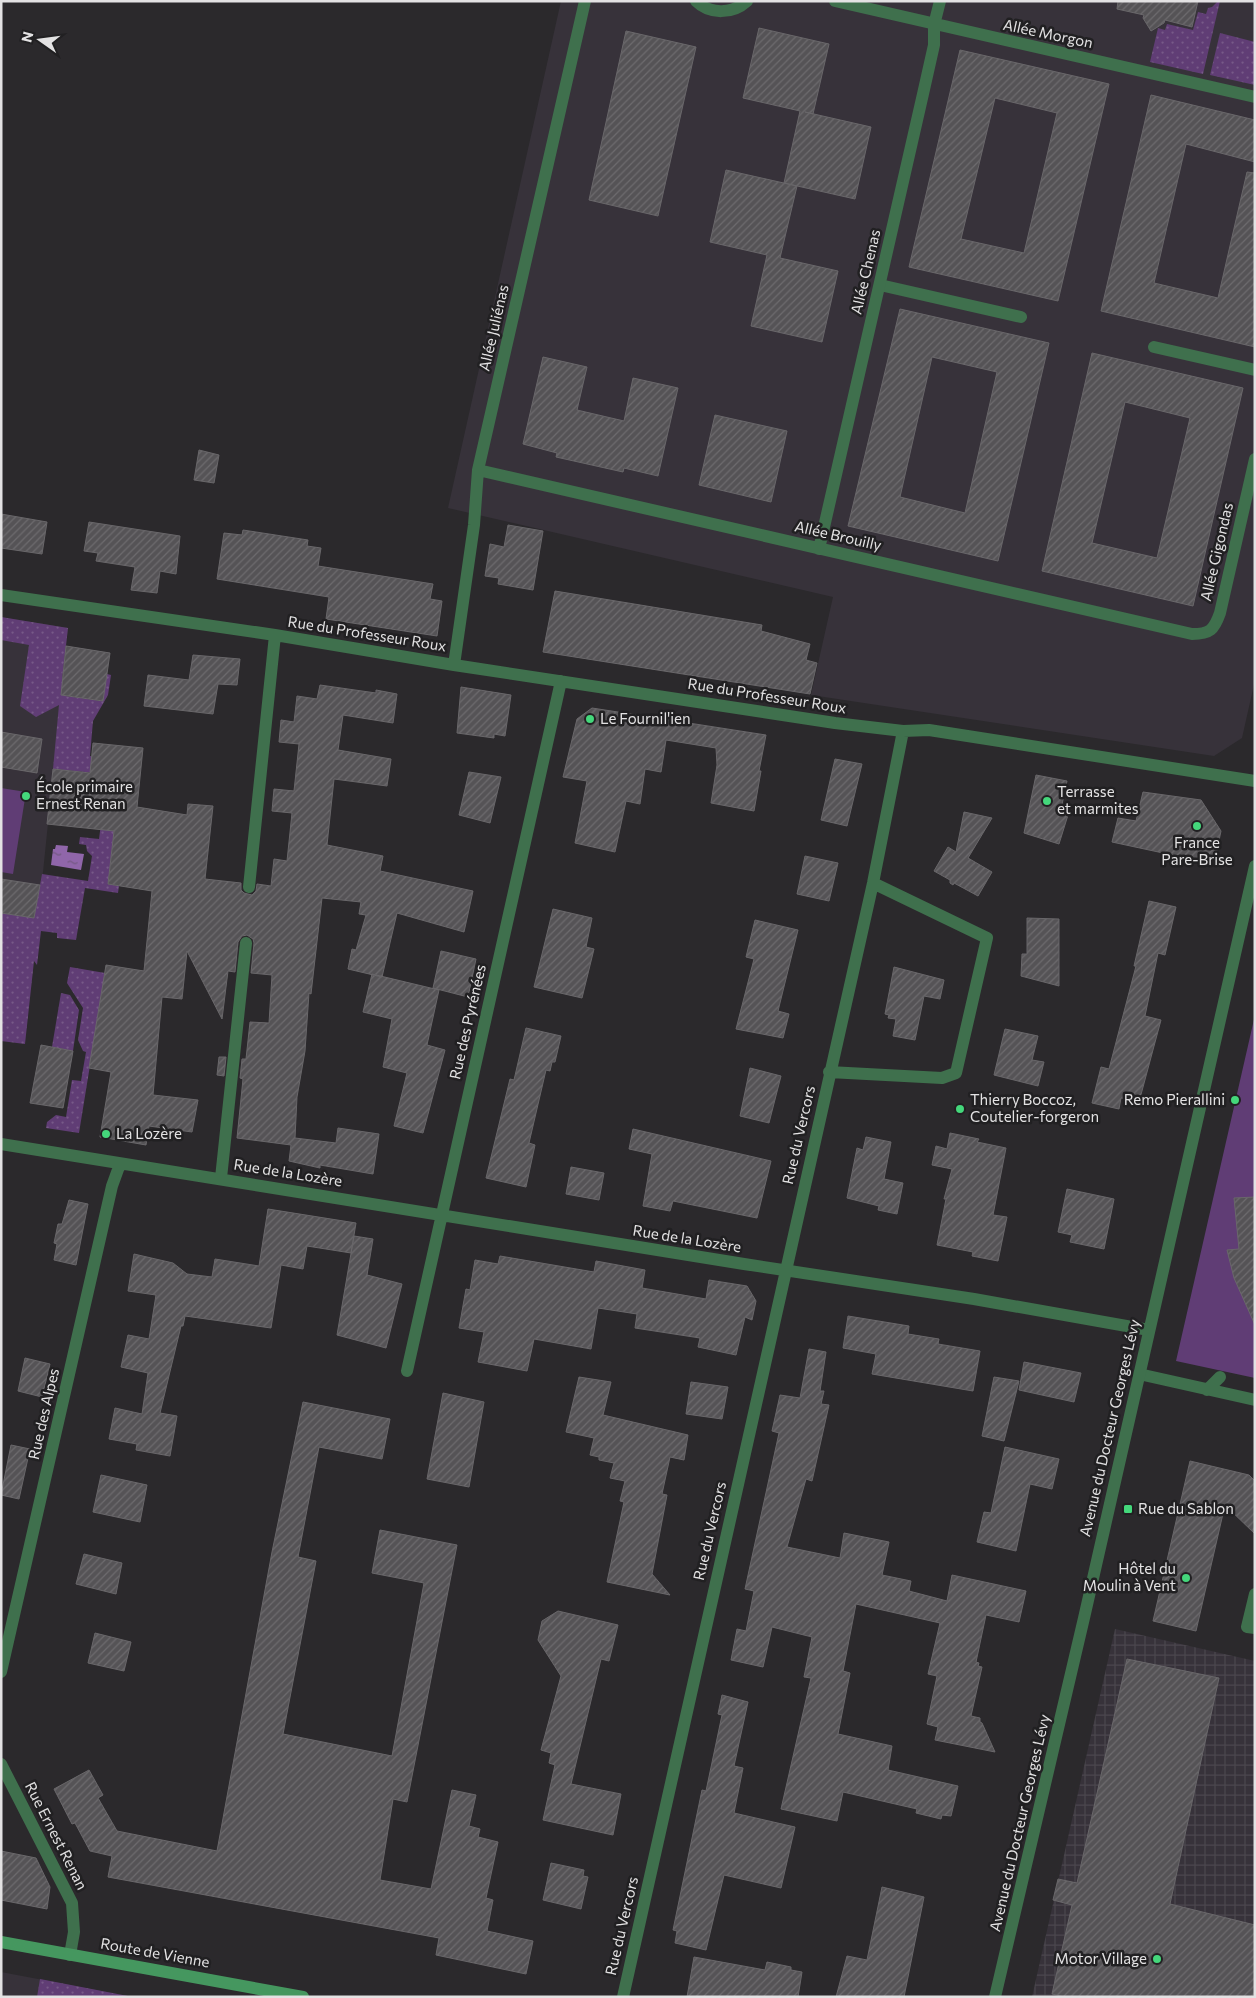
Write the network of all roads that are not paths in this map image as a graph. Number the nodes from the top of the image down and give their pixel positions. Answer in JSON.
{"nodes":[{"id":1,"x":585,"y":1,"type":"edge"},
{"id":2,"x":696,"y":1,"type":"edge"},
{"id":3,"x":747,"y":1,"type":"edge"},
{"id":4,"x":835,"y":1,"type":"edge"},
{"id":5,"x":940,"y":1,"type":"edge"},
{"id":6,"x":934,"y":25,"type":"junction"},
{"id":7,"x":1255,"y":97,"type":"edge"},
{"id":8,"x":880,"y":285,"type":"junction"},
{"id":9,"x":1020,"y":317,"type":"dead end"},
{"id":10,"x":1154,"y":347,"type":"dead end"},
{"id":11,"x":1255,"y":370,"type":"edge"},
{"id":12,"x":1255,"y":459,"type":"edge"},
{"id":13,"x":478,"y":470,"type":"junction"},
{"id":14,"x":820,"y":549,"type":"junction"},
{"id":15,"x":1,"y":595,"type":"edge"},
{"id":16,"x":1192,"y":634,"type":"joint"},
{"id":17,"x":275,"y":635,"type":"junction"},
{"id":18,"x":454,"y":665,"type":"junction"},
{"id":19,"x":561,"y":681,"type":"junction"},
{"id":20,"x":902,"y":731,"type":"junction"},
{"id":21,"x":1255,"y":781,"type":"edge"},
{"id":22,"x":1255,"y":866,"type":"edge"},
{"id":23,"x":873,"y":883,"type":"junction"},
{"id":24,"x":249,"y":887,"type":"dead end"},
{"id":25,"x":246,"y":943,"type":"dead end"},
{"id":26,"x":829,"y":1072,"type":"junction"},
{"id":27,"x":1,"y":1144,"type":"edge"},
{"id":28,"x":120,"y":1164,"type":"junction"},
{"id":29,"x":221,"y":1178,"type":"junction"},
{"id":30,"x":440,"y":1215,"type":"junction"},
{"id":31,"x":785,"y":1271,"type":"junction"},
{"id":32,"x":1149,"y":1330,"type":"junction"},
{"id":33,"x":406,"y":1371,"type":"dead end"},
{"id":34,"x":1139,"y":1374,"type":"junction"},
{"id":35,"x":1220,"y":1377,"type":"dead end"},
{"id":36,"x":1207,"y":1390,"type":"junction"},
{"id":37,"x":1255,"y":1400,"type":"edge"},
{"id":38,"x":1255,"y":1594,"type":"edge"},
{"id":39,"x":1255,"y":1628,"type":"edge"},
{"id":40,"x":1,"y":1672,"type":"edge"},
{"id":41,"x":1,"y":1764,"type":"edge"},
{"id":42,"x":1,"y":1942,"type":"edge"},
{"id":43,"x":70,"y":1955,"type":"junction"},
{"id":44,"x":303,"y":1997,"type":"edge"},
{"id":45,"x":623,"y":1997,"type":"edge"},
{"id":46,"x":995,"y":1997,"type":"edge"}],
"edges":[{"from":1,"to":13,"type":"street","name":"Allée Juliénas"},
{"from":2,"to":3,"type":"street"},
{"from":4,"to":6,"type":"street","name":"Allée Morgon"},
{"from":5,"to":6,"type":"street","name":"Allée Chenas"},
{"from":6,"to":7,"type":"street","name":"Allée Morgon"},
{"from":6,"to":8,"type":"street","name":"Allée Chenas"},
{"from":8,"to":9,"type":"street"},
{"from":8,"to":14,"type":"street","name":"Allée Chenas"},
{"from":10,"to":11,"type":"street"},
{"from":12,"to":16,"type":"street","name":"Allée Gigondas"},
{"from":13,"to":14,"type":"street","name":"Allée Brouilly"},
{"from":13,"to":18,"type":"street","name":"Allée Juliénas"},
{"from":14,"to":16,"type":"street","name":"Allée Brouilly"},
{"from":15,"to":17,"type":"street","name":"Rue du Professeur Roux"},
{"from":17,"to":18,"type":"street","name":"Rue du Professeur Roux"},
{"from":17,"to":24,"type":"street","name":"Rue du Professeur Roux"},
{"from":18,"to":19,"type":"street","name":"Rue du Professeur Roux"},
{"from":19,"to":20,"type":"street","name":"Rue du Professeur Roux"},
{"from":19,"to":30,"type":"street","name":"Rue des Pyrénées"},
{"from":20,"to":21,"type":"street","name":"Rue du Professeur Roux"},
{"from":20,"to":23,"type":"street","name":"Rue du Vercors"},
{"from":22,"to":32,"type":"street","name":"Avenue du Docteur Georges Lévy"},
{"from":23,"to":26,"type":"street","name":"Rue du Vercors"},
{"from":23,"to":26,"type":"street","name":"Rue du Vercors"},
{"from":25,"to":29,"type":"street","name":"Rue de la Lozère"},
{"from":26,"to":31,"type":"street","name":"Rue du Vercors"},
{"from":27,"to":28,"type":"street","name":"Rue de la Lozère"},
{"from":28,"to":29,"type":"street","name":"Rue de la Lozère"},
{"from":28,"to":40,"type":"street","name":"Rue des Alpes"},
{"from":29,"to":30,"type":"street","name":"Rue de la Lozère"},
{"from":30,"to":31,"type":"street","name":"Rue de la Lozère"},
{"from":30,"to":33,"type":"street","name":"Rue des Pyrénées"},
{"from":31,"to":32,"type":"street","name":"Rue de la Lozère"},
{"from":31,"to":45,"type":"street","name":"Rue du Vercors"},
{"from":32,"to":34,"type":"street","name":"Avenue du Docteur Georges Lévy"},
{"from":34,"to":36,"type":"street"},
{"from":34,"to":46,"type":"street","name":"Avenue du Docteur Georges Lévy"},
{"from":35,"to":36,"type":"street"},
{"from":36,"to":37,"type":"street"},
{"from":38,"to":39,"type":"street"},
{"from":41,"to":43,"type":"street","name":"Rue Ernest Renan"},
{"from":42,"to":43,"type":"main road","name":"Route de Vienne"},
{"from":43,"to":44,"type":"main road","name":"Route de Vienne"}]}
